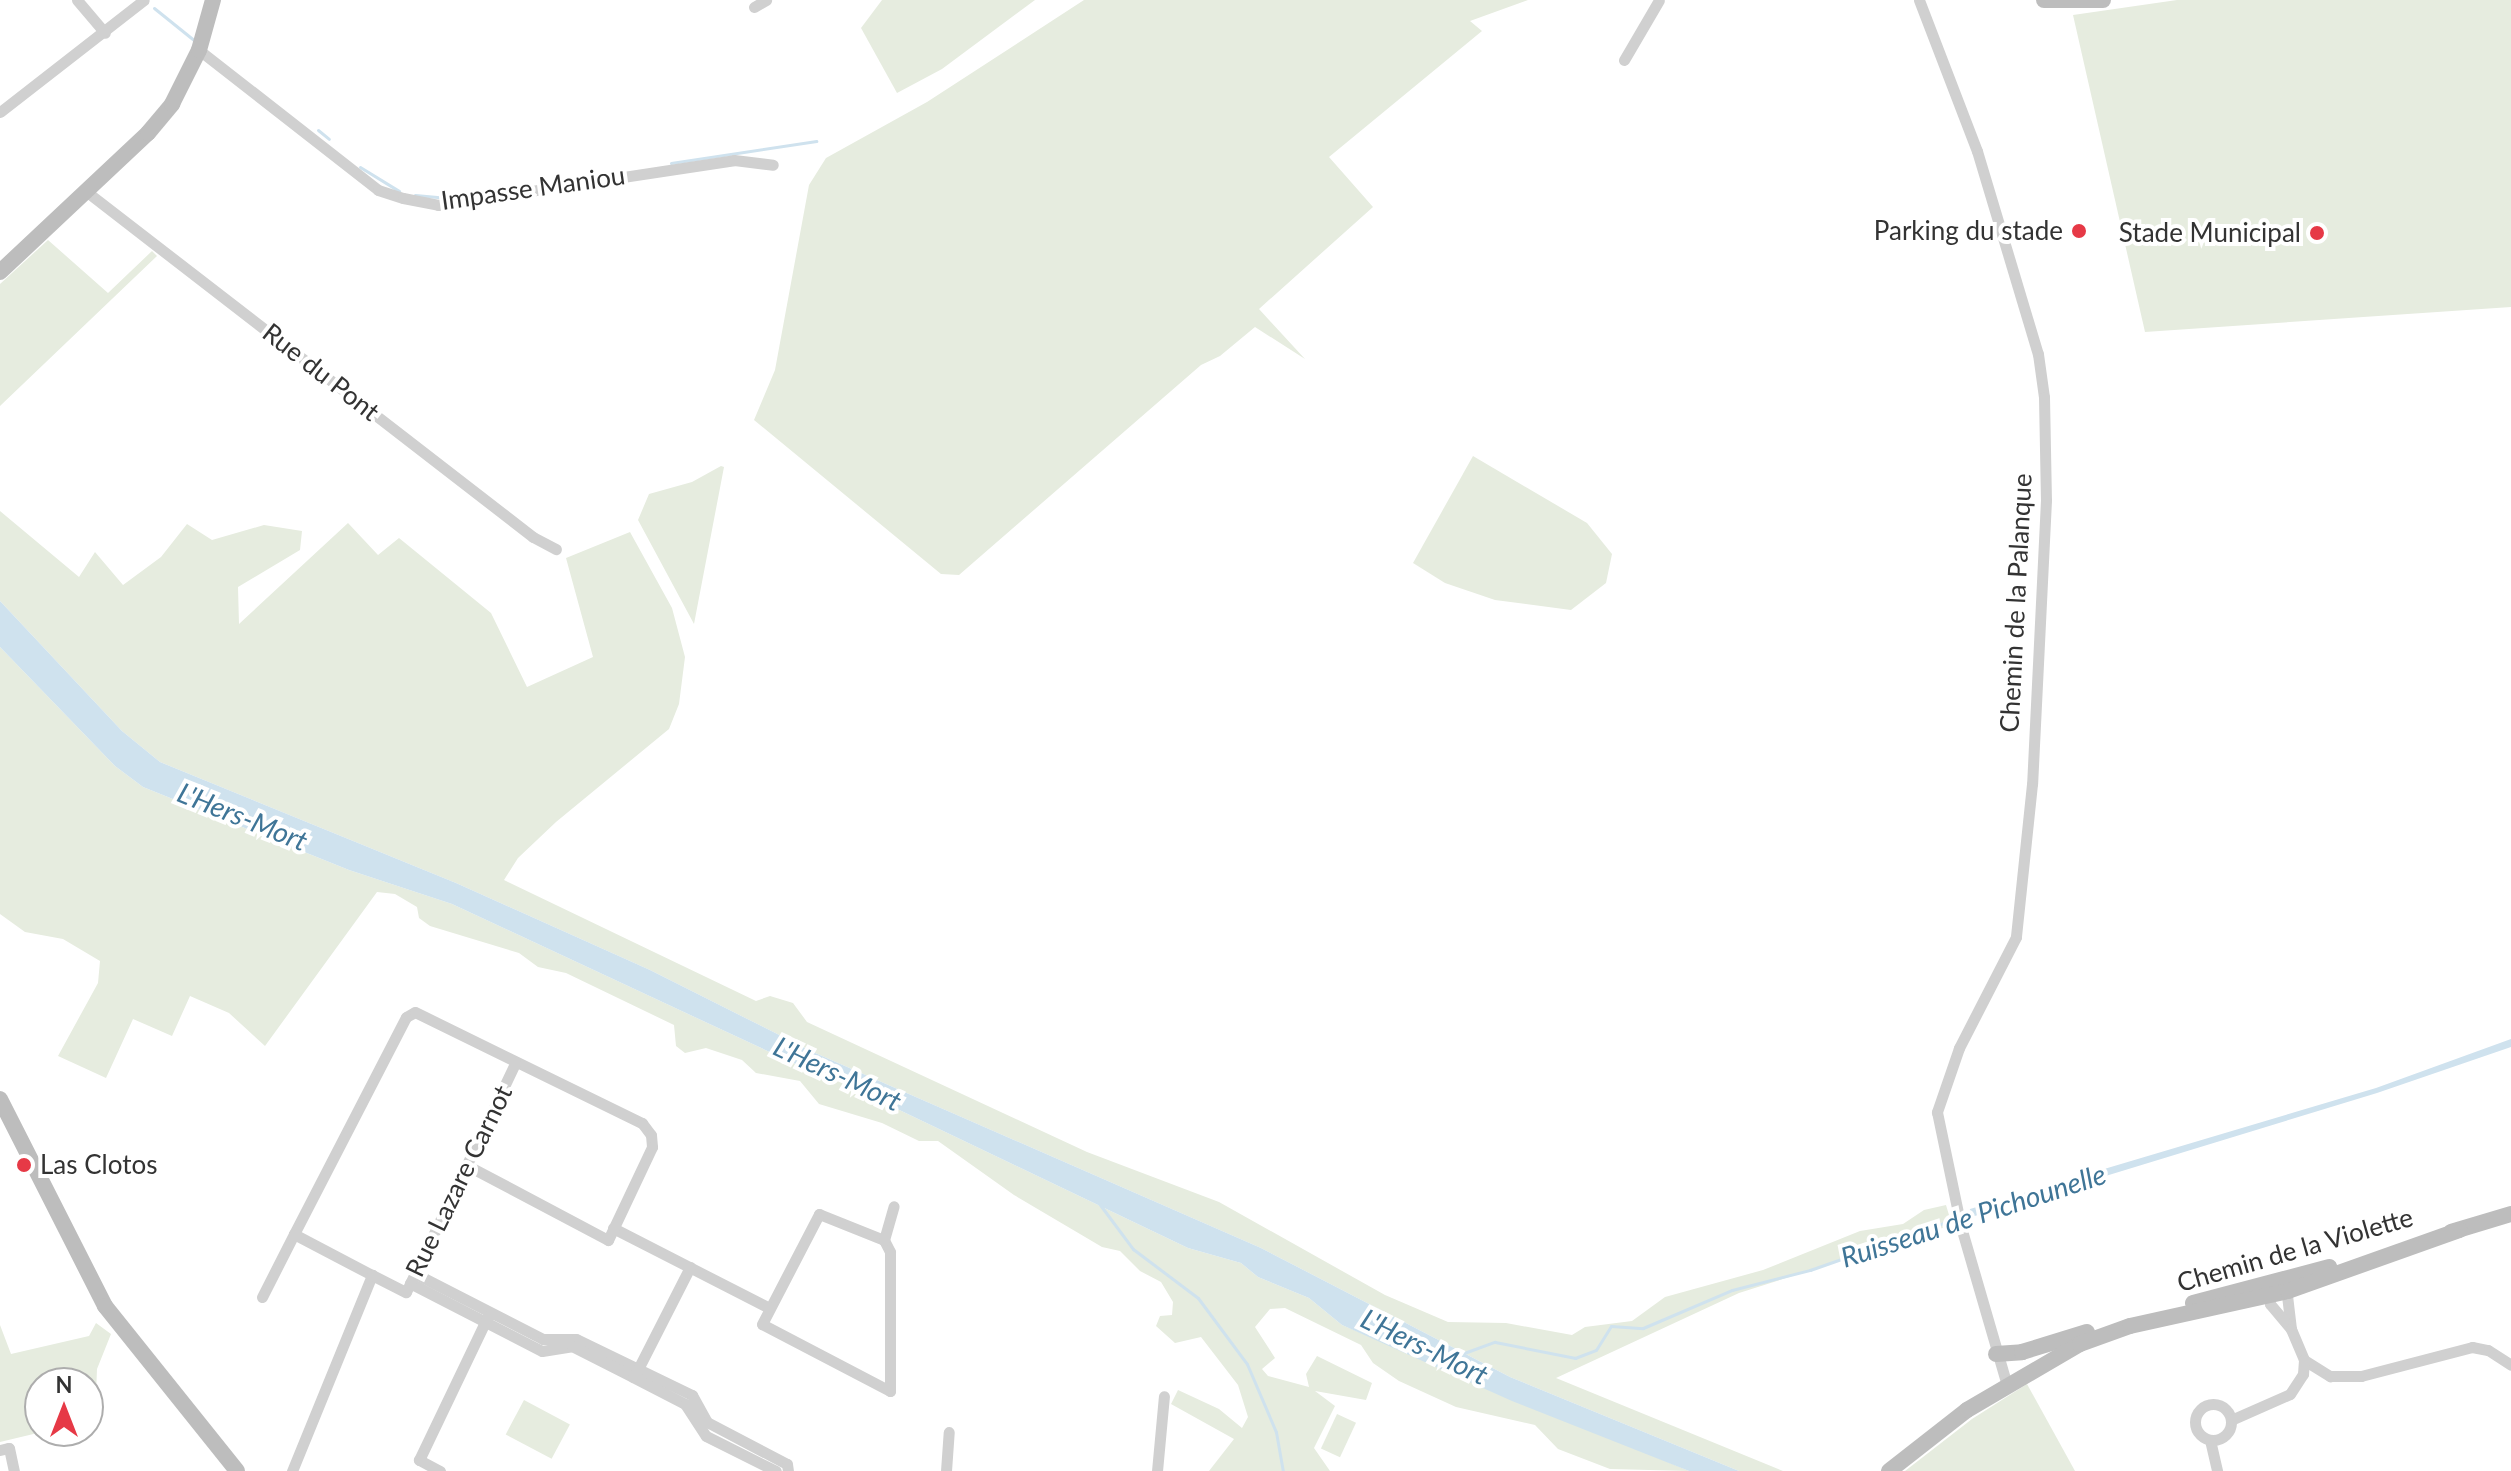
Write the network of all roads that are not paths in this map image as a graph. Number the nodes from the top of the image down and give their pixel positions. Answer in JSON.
{"nodes":[{"id":1,"x":77,"y":0,"type":"edge"},
{"id":2,"x":213,"y":0,"type":"edge"},
{"id":3,"x":766,"y":0,"type":"edge"},
{"id":4,"x":1659,"y":0,"type":"edge"},
{"id":5,"x":1919,"y":0,"type":"edge"},
{"id":6,"x":2044,"y":0,"type":"edge"},
{"id":7,"x":2103,"y":0,"type":"edge"},
{"id":8,"x":139,"y":2,"type":"edge"},
{"id":9,"x":754,"y":7,"type":"dead end"},
{"id":10,"x":105,"y":33,"type":"junction"},
{"id":11,"x":199,"y":50,"type":"junction"},
{"id":12,"x":1624,"y":60,"type":"dead end"},
{"id":13,"x":0,"y":112,"type":"edge"},
{"id":14,"x":773,"y":165,"type":"dead end"},
{"id":15,"x":87,"y":192,"type":"junction"},
{"id":16,"x":0,"y":272,"type":"edge"},
{"id":17,"x":556,"y":549,"type":"dead end"},
{"id":18,"x":515,"y":1063,"type":"junction"},
{"id":19,"x":0,"y":1099,"type":"edge"},
{"id":20,"x":468,"y":1166,"type":"junction"},
{"id":21,"x":894,"y":1206,"type":"dead end"},
{"id":22,"x":2511,"y":1214,"type":"edge"},
{"id":23,"x":613,"y":1228,"type":"junction"},
{"id":24,"x":294,"y":1234,"type":"junction"},
{"id":25,"x":884,"y":1240,"type":"junction"},
{"id":26,"x":690,"y":1267,"type":"junction"},
{"id":27,"x":372,"y":1275,"type":"junction"},
{"id":28,"x":412,"y":1278,"type":"junction"},
{"id":29,"x":2282,"y":1286,"type":"junction"},
{"id":30,"x":262,"y":1297,"type":"dead end"},
{"id":31,"x":2267,"y":1297,"type":"junction"},
{"id":32,"x":769,"y":1308,"type":"junction"},
{"id":33,"x":488,"y":1317,"type":"junction"},
{"id":34,"x":2136,"y":1322,"type":"junction"},
{"id":35,"x":2291,"y":1329,"type":"junction"},
{"id":36,"x":1996,"y":1354,"type":"junction"},
{"id":37,"x":2304,"y":1360,"type":"junction"},
{"id":38,"x":2511,"y":1365,"type":"edge"},
{"id":39,"x":636,"y":1373,"type":"junction"},
{"id":40,"x":2007,"y":1385,"type":"junction"},
{"id":41,"x":1164,"y":1396,"type":"dead end"},
{"id":42,"x":2231,"y":1420,"type":"junction"},
{"id":43,"x":949,"y":1432,"type":"dead end"},
{"id":44,"x":2210,"y":1440,"type":"junction"},
{"id":45,"x":0,"y":1450,"type":"edge"},
{"id":46,"x":14,"y":1471,"type":"edge"},
{"id":47,"x":237,"y":1471,"type":"edge"},
{"id":48,"x":292,"y":1471,"type":"edge"},
{"id":49,"x":440,"y":1471,"type":"edge"},
{"id":50,"x":776,"y":1471,"type":"edge"},
{"id":51,"x":788,"y":1471,"type":"edge"},
{"id":52,"x":946,"y":1471,"type":"edge"},
{"id":53,"x":1157,"y":1471,"type":"edge"},
{"id":54,"x":1889,"y":1471,"type":"edge"},
{"id":55,"x":2217,"y":1471,"type":"edge"}],
"edges":[{"from":1,"to":10,"type":"street"},
{"from":2,"to":11,"type":"street"},
{"from":3,"to":9,"type":"street"},
{"from":4,"to":12,"type":"street"},
{"from":5,"to":36,"type":"street","name":"Chemin de la Palanque"},
{"from":6,"to":7,"type":"street"},
{"from":8,"to":10,"type":"street"},
{"from":10,"to":13,"type":"street"},
{"from":11,"to":14,"type":"street","name":"Impasse Maniou"},
{"from":11,"to":15,"type":"street"},
{"from":15,"to":16,"type":"street"},
{"from":15,"to":17,"type":"street","name":"Rue du Pont"},
{"from":18,"to":20,"type":"street","name":"Rue Lazare Carnot"},
{"from":18,"to":23,"type":"street"},
{"from":18,"to":24,"type":"street"},
{"from":19,"to":47,"type":"street"},
{"from":20,"to":23,"type":"street"},
{"from":20,"to":28,"type":"street","name":"Rue Lazare Carnot"},
{"from":21,"to":25,"type":"street"},
{"from":22,"to":29,"type":"street","name":"Chemin de la Violette"},
{"from":23,"to":26,"type":"street"},
{"from":24,"to":27,"type":"street"},
{"from":24,"to":30,"type":"street"},
{"from":25,"to":32,"type":"street"},
{"from":25,"to":32,"type":"street"},
{"from":26,"to":32,"type":"street"},
{"from":26,"to":39,"type":"street"},
{"from":27,"to":28,"type":"street","name":"Rue Lazare Carnot"},
{"from":27,"to":48,"type":"street","name":"Rue Lazare Carnot"},
{"from":28,"to":33,"type":"street"},
{"from":29,"to":31,"type":"street","name":"Chemin de la Violette"},
{"from":29,"to":34,"type":"street","name":"Chemin de la Violette"},
{"from":29,"to":35,"type":"street"},
{"from":31,"to":34,"type":"street","name":"Chemin de la Violette"},
{"from":31,"to":35,"type":"street"},
{"from":33,"to":39,"type":"street"},
{"from":33,"to":49,"type":"street"},
{"from":34,"to":36,"type":"street","name":"Chemin de la Violette"},
{"from":34,"to":40,"type":"street","name":"Chemin de la Violette"},
{"from":35,"to":37,"type":"street"},
{"from":36,"to":40,"type":"street","name":"Chemin de la Palanque"},
{"from":37,"to":38,"type":"street"},
{"from":37,"to":42,"type":"street"},
{"from":39,"to":50,"type":"street"},
{"from":39,"to":51,"type":"street"},
{"from":40,"to":54,"type":"street"},
{"from":41,"to":53,"type":"street"},
{"from":42,"to":44,"type":"street"},
{"from":42,"to":44,"type":"street"},
{"from":43,"to":52,"type":"street"},
{"from":44,"to":55,"type":"street"},
{"from":45,"to":46,"type":"street"}]}
